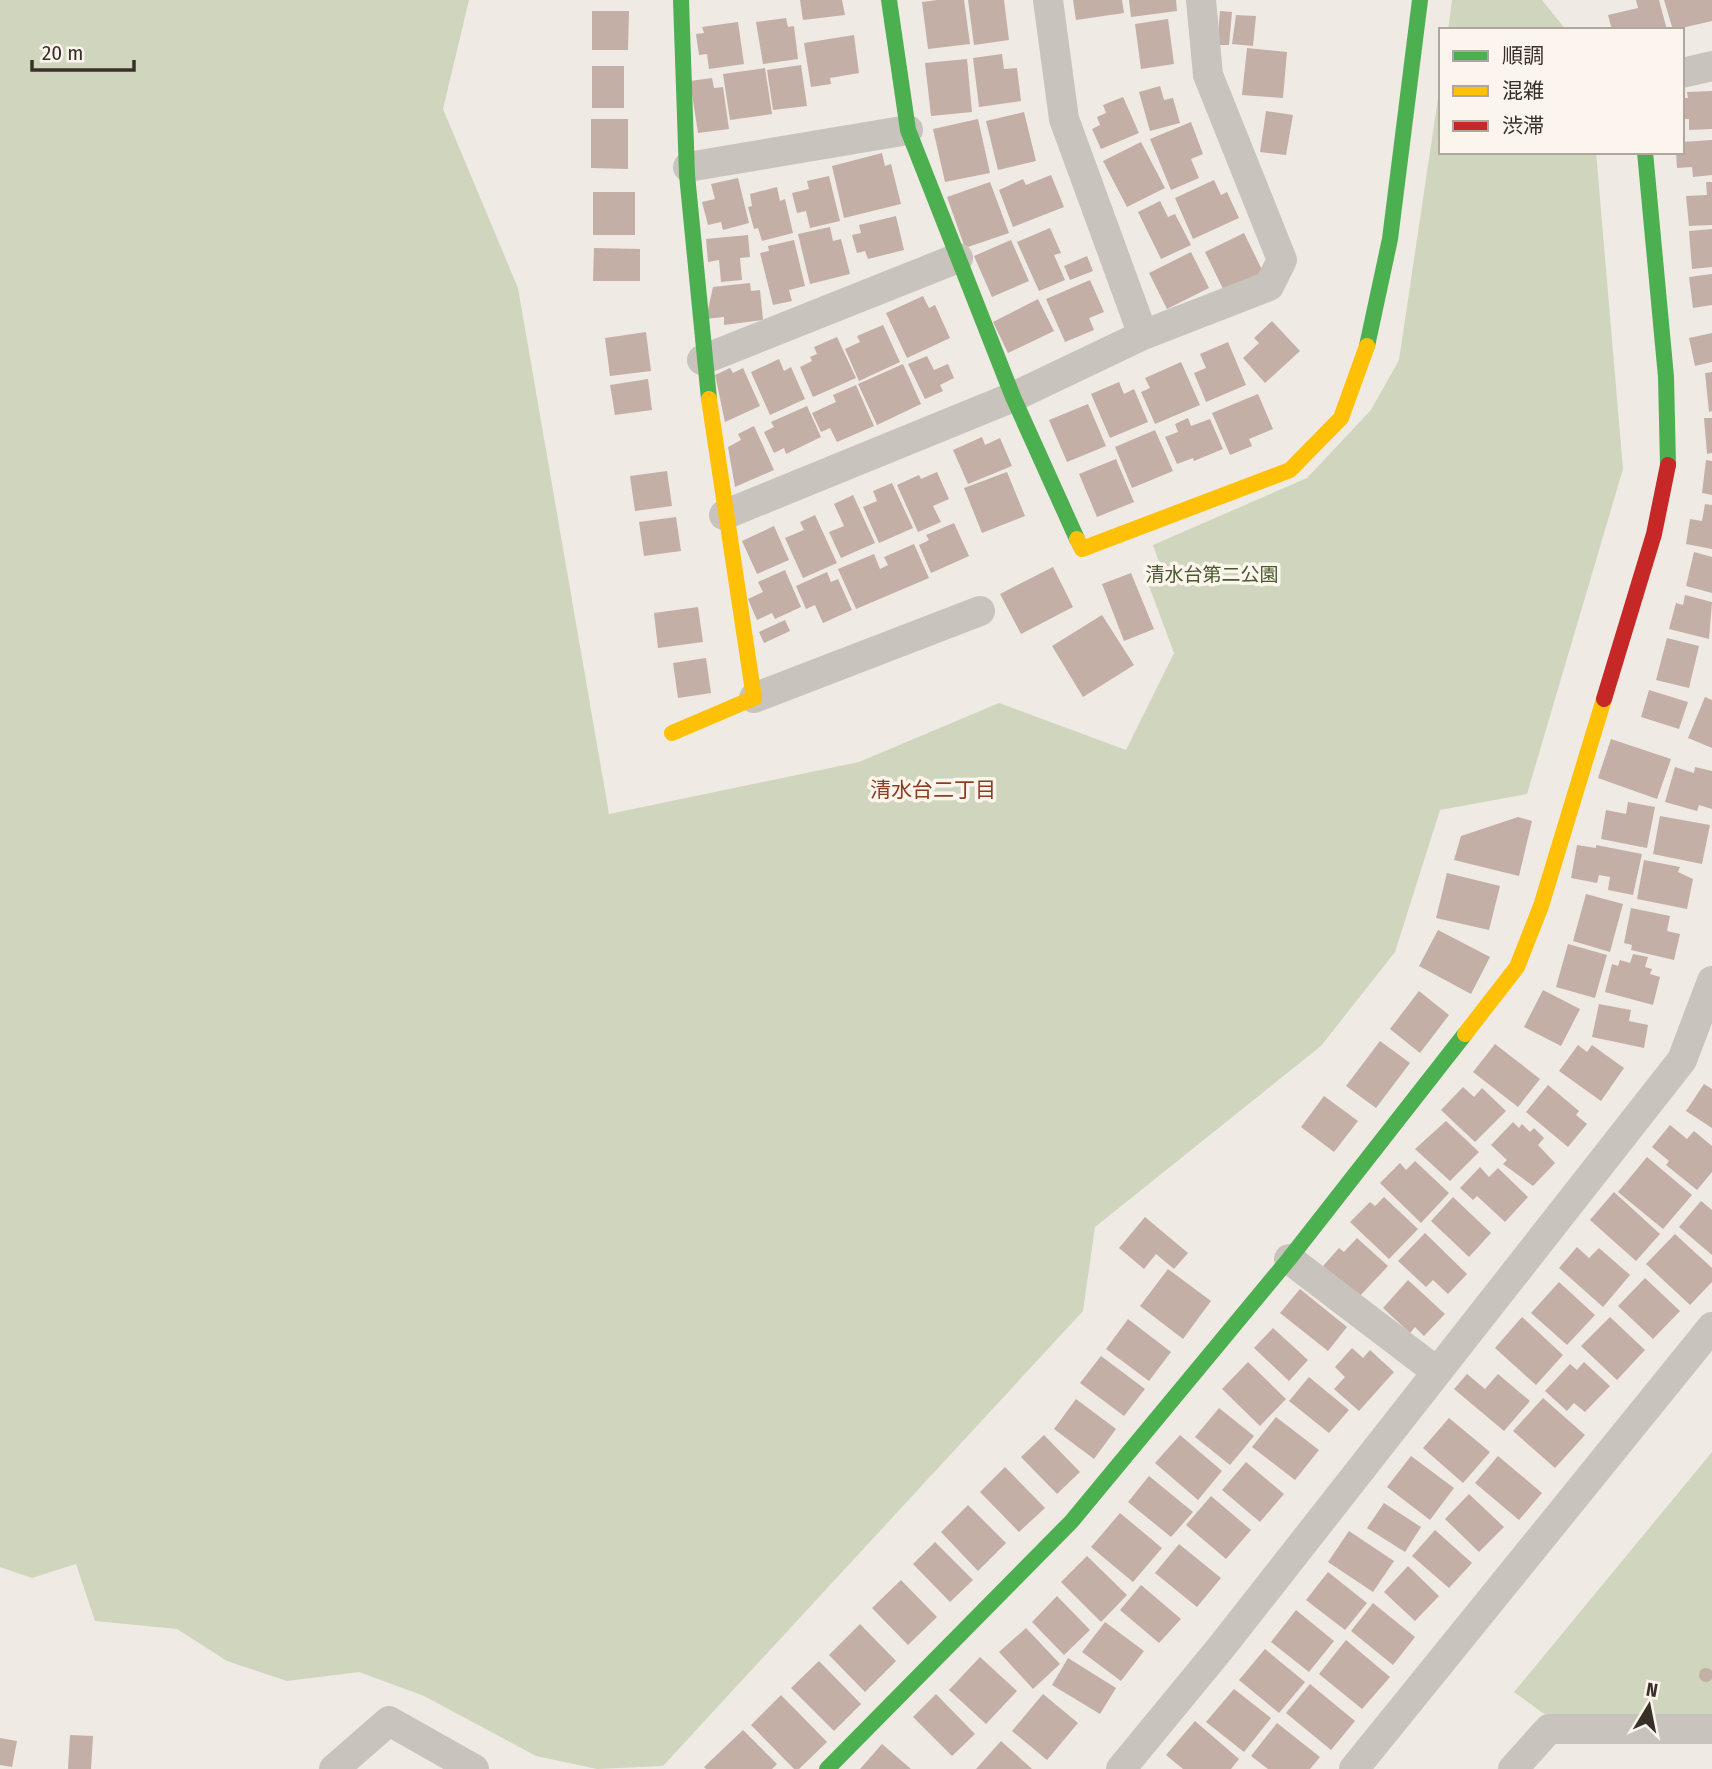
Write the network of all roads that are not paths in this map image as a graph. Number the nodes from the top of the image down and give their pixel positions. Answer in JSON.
{"nodes":[{"id":1,"x":681,"y":0,"type":"edge"},
{"id":2,"x":890,"y":0,"type":"edge"},
{"id":3,"x":1048,"y":0,"type":"edge"},
{"id":4,"x":1201,"y":0,"type":"edge"},
{"id":5,"x":1420,"y":0,"type":"edge"},
{"id":6,"x":1712,"y":66,"type":"edge"},
{"id":7,"x":1684,"y":73,"type":"edge"},
{"id":8,"x":908,"y":130,"type":"junction"},
{"id":9,"x":1645,"y":154,"type":"edge"},
{"id":10,"x":688,"y":167,"type":"junction"},
{"id":11,"x":958,"y":258,"type":"junction"},
{"id":12,"x":1143,"y":335,"type":"junction"},
{"id":13,"x":702,"y":360,"type":"junction"},
{"id":14,"x":1013,"y":397,"type":"junction"},
{"id":15,"x":724,"y":515,"type":"junction"},
{"id":16,"x":980,"y":611,"type":"dead end"},
{"id":17,"x":754,"y":698,"type":"junction"},
{"id":18,"x":672,"y":733,"type":"dead end"},
{"id":19,"x":1712,"y":981,"type":"edge"},
{"id":20,"x":1289,"y":1259,"type":"junction"},
{"id":21,"x":1712,"y":1327,"type":"edge"},
{"id":22,"x":1436,"y":1371,"type":"junction"},
{"id":23,"x":1712,"y":1729,"type":"edge"},
{"id":24,"x":334,"y":1769,"type":"edge"},
{"id":25,"x":474,"y":1769,"type":"edge"},
{"id":26,"x":827,"y":1769,"type":"edge"},
{"id":27,"x":1121,"y":1769,"type":"edge"},
{"id":28,"x":1354,"y":1769,"type":"edge"},
{"id":29,"x":1513,"y":1769,"type":"edge"}],
"edges":[{"from":1,"to":10,"type":"street"},
{"from":2,"to":8,"type":"street"},
{"from":3,"to":12,"type":"street"},
{"from":4,"to":12,"type":"street"},
{"from":5,"to":14,"type":"street"},
{"from":6,"to":7,"type":"street"},
{"from":8,"to":10,"type":"street"},
{"from":8,"to":11,"type":"street"},
{"from":9,"to":20,"type":"street"},
{"from":10,"to":13,"type":"street"},
{"from":11,"to":13,"type":"street"},
{"from":11,"to":14,"type":"street"},
{"from":12,"to":14,"type":"street"},
{"from":13,"to":15,"type":"street"},
{"from":14,"to":15,"type":"street"},
{"from":15,"to":17,"type":"street"},
{"from":16,"to":17,"type":"street"},
{"from":17,"to":18,"type":"street"},
{"from":19,"to":22,"type":"street"},
{"from":20,"to":22,"type":"street"},
{"from":20,"to":26,"type":"street"},
{"from":21,"to":28,"type":"street"},
{"from":22,"to":27,"type":"street"},
{"from":23,"to":29,"type":"street"},
{"from":24,"to":25,"type":"street"}]}
